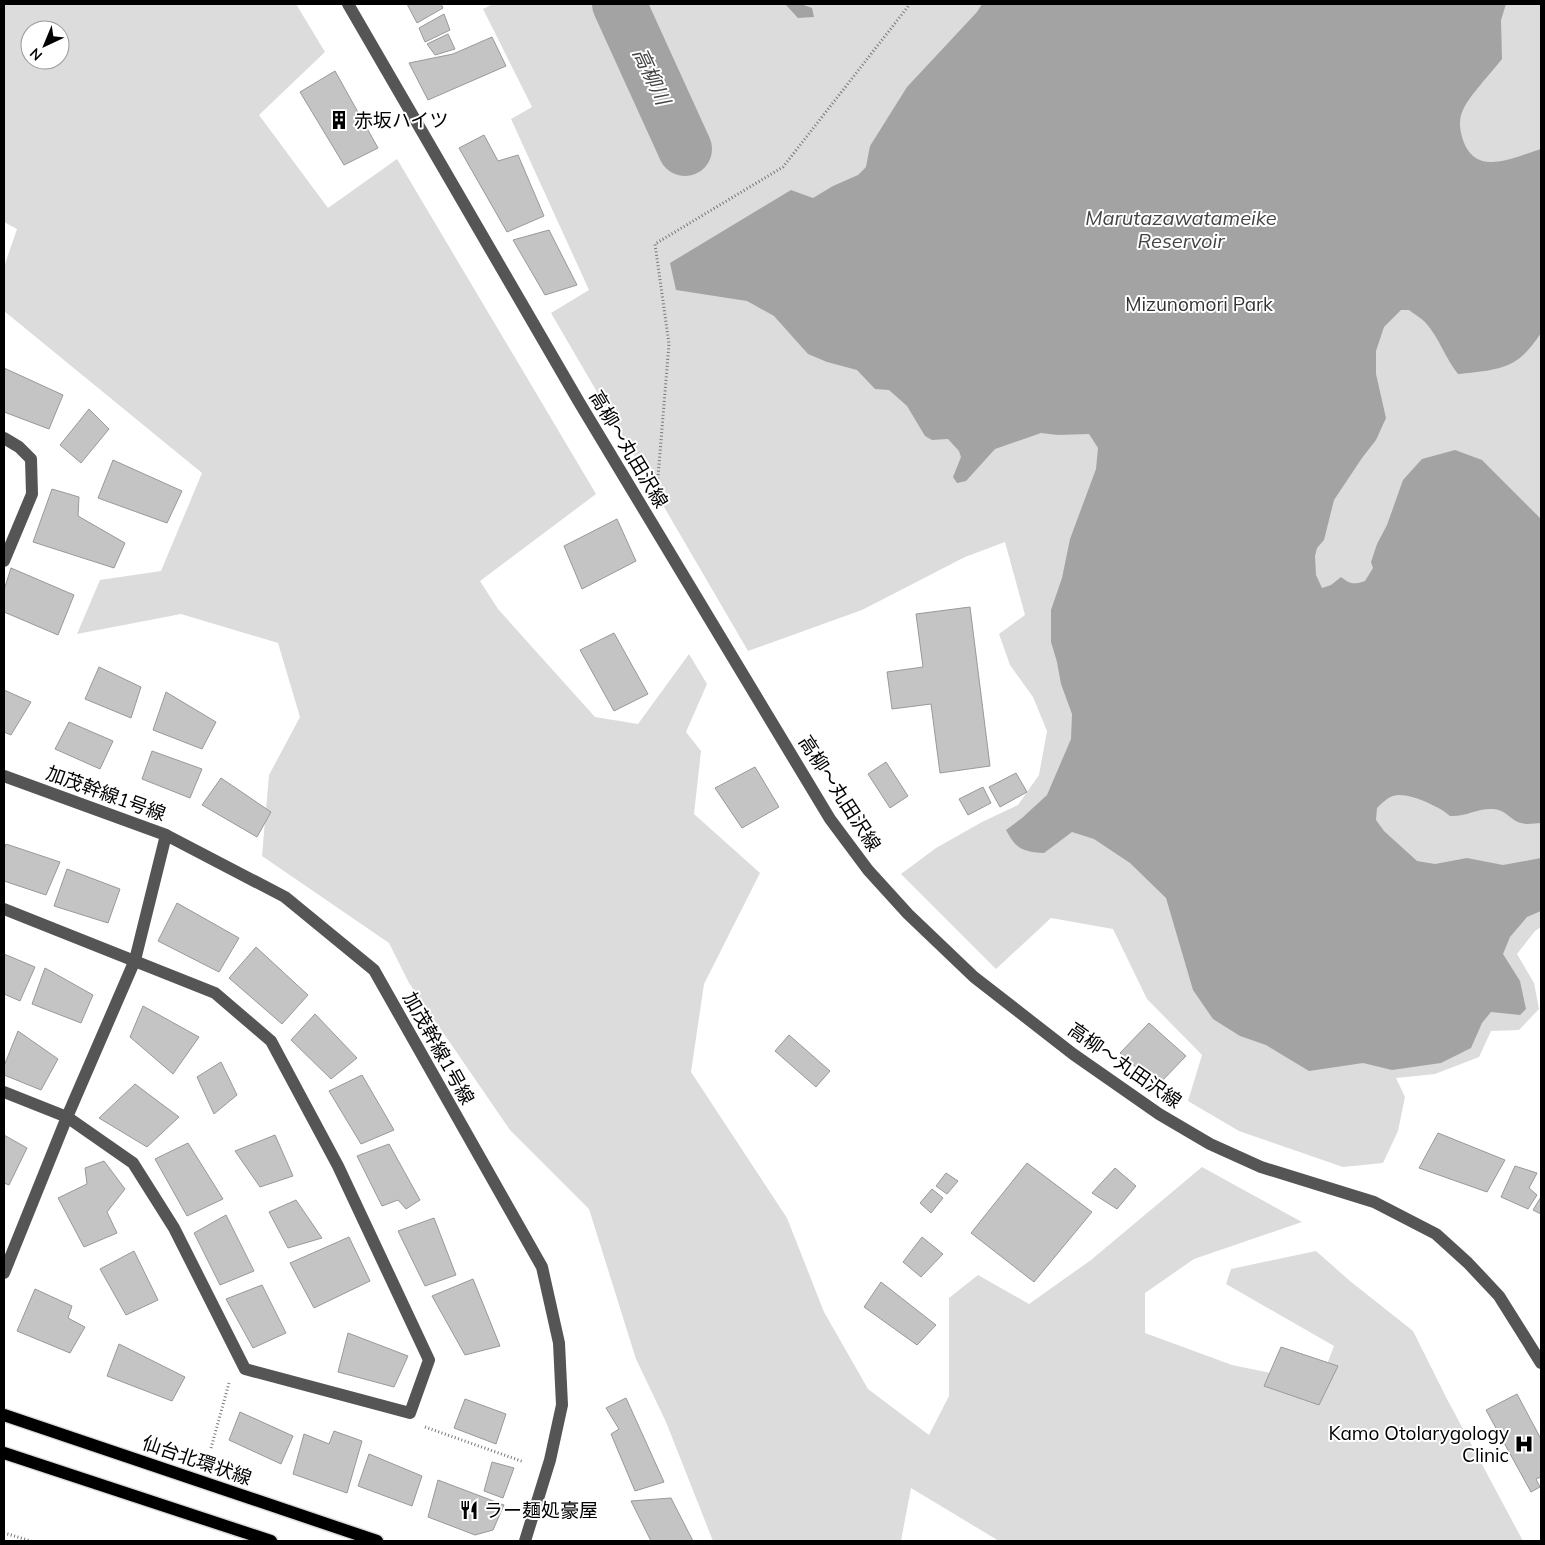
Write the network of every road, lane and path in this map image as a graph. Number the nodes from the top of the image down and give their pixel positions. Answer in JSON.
{"nodes":[{"id":1,"x":348,"y":4,"type":"edge"},
{"id":2,"x":910,"y":4,"type":"edge"},
{"id":3,"x":4,"y":438,"type":"edge"},
{"id":4,"x":654,"y":527,"type":"junction"},
{"id":5,"x":4,"y":561,"type":"edge"},
{"id":6,"x":4,"y":776,"type":"edge"},
{"id":7,"x":166,"y":835,"type":"junction"},
{"id":8,"x":4,"y":909,"type":"edge"},
{"id":9,"x":135,"y":960,"type":"junction"},
{"id":10,"x":4,"y":1092,"type":"edge"},
{"id":11,"x":68,"y":1117,"type":"junction"},
{"id":12,"x":4,"y":1273,"type":"edge"},
{"id":13,"x":1541,"y":1363,"type":"edge"},
{"id":14,"x":245,"y":1369,"type":"junction"},
{"id":15,"x":410,"y":1414,"type":"junction"},
{"id":16,"x":4,"y":1415,"type":"edge"},
{"id":17,"x":211,"y":1448,"type":"dead end"},
{"id":18,"x":4,"y":1453,"type":"edge"},
{"id":19,"x":524,"y":1462,"type":"dead end"},
{"id":20,"x":4,"y":1533,"type":"edge"},
{"id":21,"x":31,"y":1541,"type":"edge"},
{"id":22,"x":271,"y":1541,"type":"edge"},
{"id":23,"x":377,"y":1541,"type":"edge"},
{"id":24,"x":525,"y":1541,"type":"edge"}],
"edges":[{"from":1,"to":4,"type":"street","name":"高柳～丸田沢線"},
{"from":2,"to":4,"type":"path"},
{"from":3,"to":5,"type":"street"},
{"from":4,"to":13,"type":"street","name":"高柳～丸田沢線"},
{"from":6,"to":7,"type":"street","name":"加茂幹線1号線"},
{"from":7,"to":9,"type":"street"},
{"from":7,"to":24,"type":"street","name":"加茂幹線1号線"},
{"from":8,"to":9,"type":"street"},
{"from":9,"to":11,"type":"street"},
{"from":9,"to":15,"type":"street"},
{"from":10,"to":11,"type":"street"},
{"from":11,"to":12,"type":"street"},
{"from":11,"to":14,"type":"street"},
{"from":14,"to":15,"type":"street"},
{"from":14,"to":17,"type":"path"},
{"from":15,"to":19,"type":"path"},
{"from":16,"to":23,"type":"main road","name":"仙台北環状線"},
{"from":18,"to":22,"type":"main road"},
{"from":20,"to":21,"type":"path"}]}
